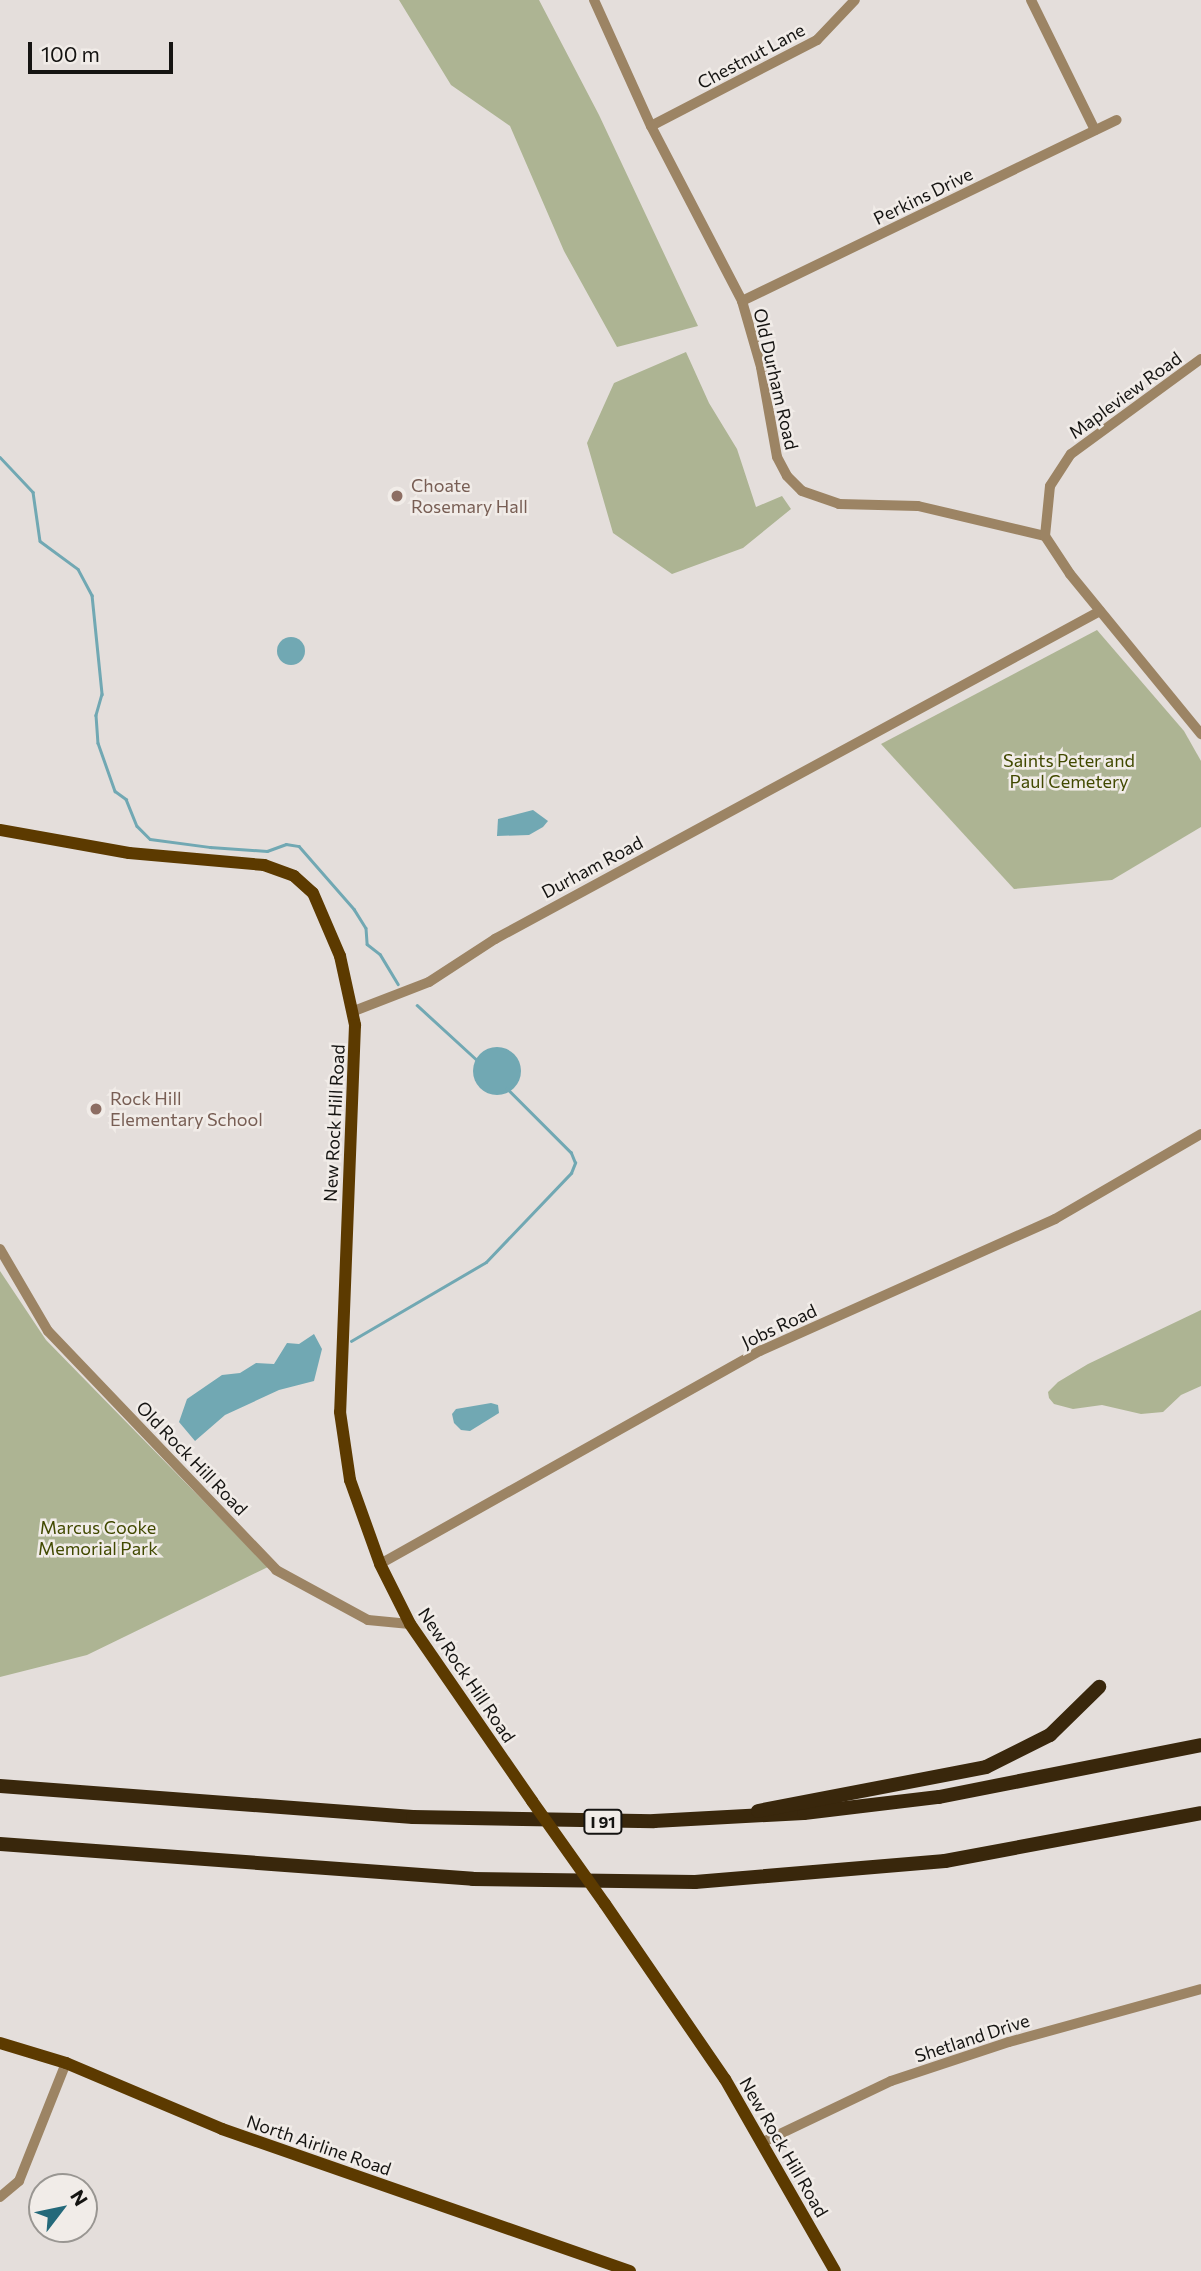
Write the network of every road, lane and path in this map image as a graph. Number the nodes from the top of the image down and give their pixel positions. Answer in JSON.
{"nodes":[{"id":1,"x":594,"y":0,"type":"edge"},
{"id":2,"x":855,"y":0,"type":"edge"},
{"id":3,"x":1031,"y":0,"type":"edge"},
{"id":4,"x":1117,"y":120,"type":"dead end"},
{"id":5,"x":651,"y":126,"type":"junction"},
{"id":6,"x":1095,"y":130,"type":"junction"},
{"id":7,"x":742,"y":301,"type":"junction"},
{"id":8,"x":1201,"y":359,"type":"edge"},
{"id":9,"x":1045,"y":536,"type":"junction"},
{"id":10,"x":1100,"y":611,"type":"junction"},
{"id":11,"x":1201,"y":734,"type":"edge"},
{"id":12,"x":0,"y":830,"type":"edge"},
{"id":13,"x":354,"y":1011,"type":"junction"},
{"id":14,"x":1201,"y":1134,"type":"edge"},
{"id":15,"x":0,"y":1249,"type":"edge"},
{"id":16,"x":380,"y":1564,"type":"junction"},
{"id":17,"x":410,"y":1624,"type":"junction"},
{"id":18,"x":1099,"y":1687,"type":"dead end"},
{"id":19,"x":1201,"y":1745,"type":"edge"},
{"id":20,"x":0,"y":1786,"type":"edge"},
{"id":21,"x":1201,"y":1813,"type":"edge"},
{"id":22,"x":746,"y":1817,"type":"junction"},
{"id":23,"x":0,"y":1844,"type":"edge"},
{"id":24,"x":1201,"y":1989,"type":"edge"},
{"id":25,"x":0,"y":2043,"type":"edge"},
{"id":26,"x":66,"y":2063,"type":"junction"},
{"id":27,"x":761,"y":2143,"type":"junction"},
{"id":28,"x":0,"y":2197,"type":"edge"},
{"id":29,"x":631,"y":2271,"type":"edge"},
{"id":30,"x":835,"y":2271,"type":"edge"}],
"edges":[{"from":1,"to":5,"type":"street","name":"Old Durham Road"},
{"from":2,"to":5,"type":"street","name":"Chestnut Lane"},
{"from":3,"to":6,"type":"street"},
{"from":4,"to":6,"type":"street","name":"Perkins Drive"},
{"from":5,"to":7,"type":"street","name":"Old Durham Road"},
{"from":6,"to":7,"type":"street","name":"Perkins Drive"},
{"from":7,"to":9,"type":"street","name":"Old Durham Road"},
{"from":8,"to":9,"type":"street","name":"Mapleview Road"},
{"from":9,"to":10,"type":"street"},
{"from":10,"to":11,"type":"street"},
{"from":10,"to":13,"type":"street","name":"Durham Road"},
{"from":12,"to":13,"type":"main road"},
{"from":13,"to":16,"type":"main road","name":"New Rock Hill Road"},
{"from":14,"to":16,"type":"street","name":"Jobs Road"},
{"from":15,"to":17,"type":"street","name":"Old Rock Hill Road"},
{"from":16,"to":17,"type":"main road","name":"New Rock Hill Road"},
{"from":17,"to":27,"type":"main road","name":"New Rock Hill Road","bridge":true},
{"from":18,"to":22,"type":"highway"},
{"from":19,"to":22,"type":"highway","number":"I 91"},
{"from":20,"to":22,"type":"highway","number":"I 91"},
{"from":21,"to":23,"type":"highway"},
{"from":24,"to":27,"type":"street","name":"Shetland Drive"},
{"from":25,"to":26,"type":"main road","name":"North Airline Road"},
{"from":26,"to":28,"type":"street"},
{"from":26,"to":29,"type":"main road","name":"North Airline Road"},
{"from":27,"to":30,"type":"main road","name":"New Rock Hill Road"}]}
